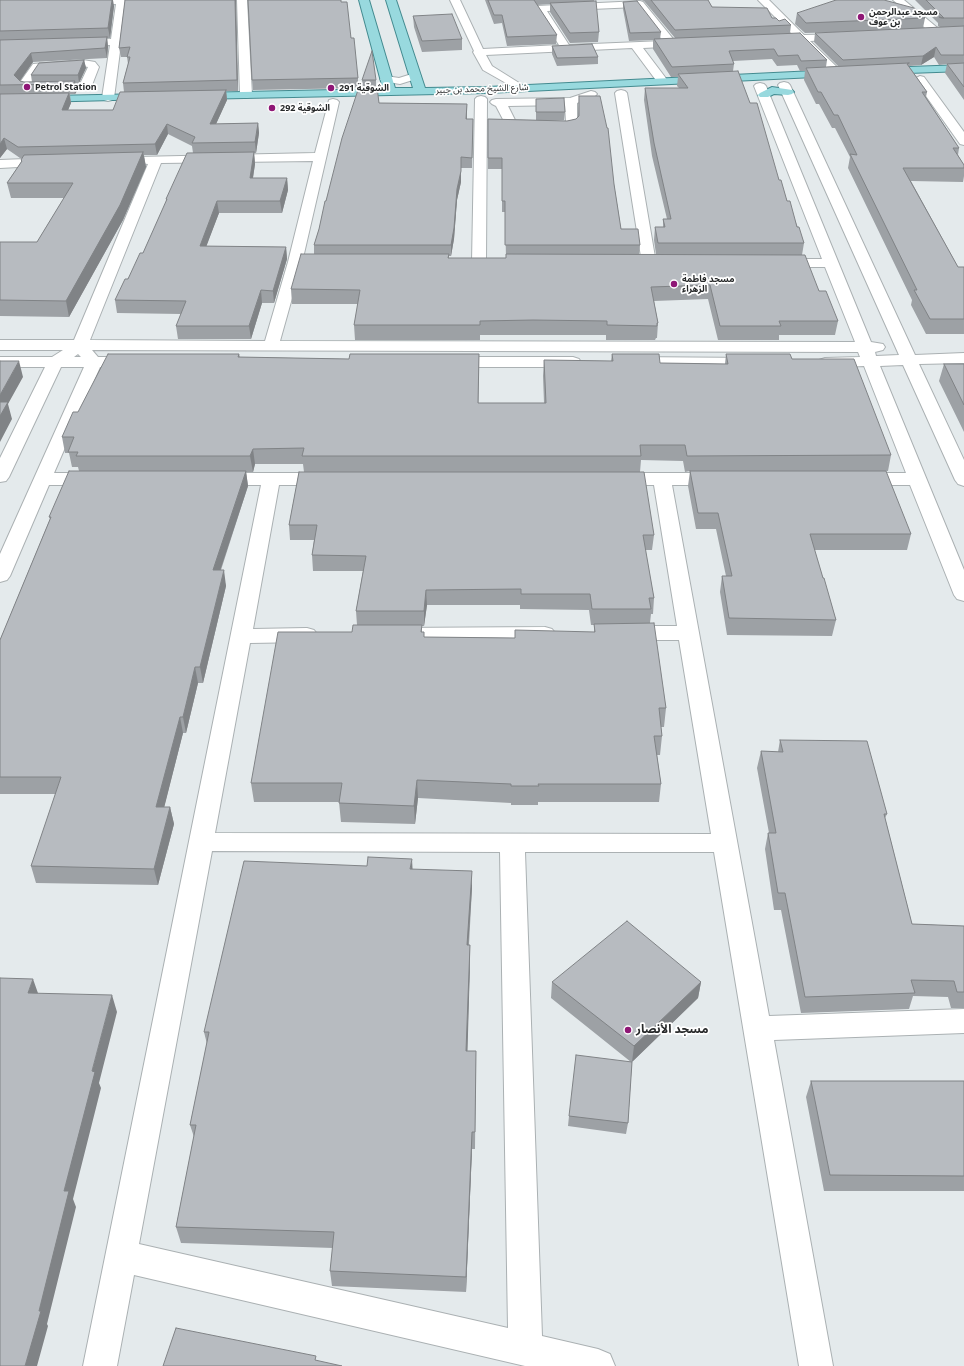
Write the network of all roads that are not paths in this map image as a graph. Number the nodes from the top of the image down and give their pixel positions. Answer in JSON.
{"nodes":[{"id":1,"x":158,"y":0,"type":"edge"},
{"id":2,"x":242,"y":0,"type":"edge"},
{"id":3,"x":364,"y":0,"type":"edge"},
{"id":4,"x":391,"y":0,"type":"edge"},
{"id":5,"x":455,"y":0,"type":"edge"},
{"id":6,"x":764,"y":0,"type":"edge"},
{"id":7,"x":898,"y":0,"type":"edge"},
{"id":8,"x":121,"y":1,"type":"edge"},
{"id":9,"x":75,"y":2,"type":"edge"},
{"id":10,"x":920,"y":32,"type":"edge"},
{"id":11,"x":857,"y":35,"type":"edge"},
{"id":12,"x":802,"y":38,"type":"junction"},
{"id":13,"x":763,"y":40,"type":"edge"},
{"id":14,"x":115,"y":42,"type":"junction"},
{"id":15,"x":69,"y":43,"type":"edge"},
{"id":16,"x":694,"y":43,"type":"edge"},
{"id":17,"x":671,"y":44,"type":"junction"},
{"id":18,"x":635,"y":45,"type":"junction"},
{"id":19,"x":566,"y":48,"type":"junction"},
{"id":20,"x":478,"y":52,"type":"junction"},
{"id":21,"x":964,"y":68,"type":"edge"},
{"id":22,"x":415,"y":76,"type":"junction"},
{"id":23,"x":842,"y":76,"type":"junction"},
{"id":24,"x":964,"y":77,"type":"edge"},
{"id":25,"x":386,"y":78,"type":"junction"},
{"id":26,"x":920,"y":79,"type":"junction"},
{"id":27,"x":662,"y":81,"type":"junction"},
{"id":28,"x":58,"y":88,"type":"junction"},
{"id":29,"x":520,"y":88,"type":"junction"},
{"id":30,"x":786,"y":88,"type":"junction"},
{"id":31,"x":762,"y":90,"type":"junction"},
{"id":32,"x":420,"y":91,"type":"junction"},
{"id":33,"x":390,"y":92,"type":"junction"},
{"id":34,"x":621,"y":93,"type":"junction"},
{"id":35,"x":591,"y":94,"type":"junction"},
{"id":36,"x":246,"y":95,"type":"junction"},
{"id":37,"x":108,"y":98,"type":"junction"},
{"id":38,"x":50,"y":99,"type":"junction"},
{"id":39,"x":484,"y":99,"type":"junction"},
{"id":40,"x":0,"y":100,"type":"edge"},
{"id":41,"x":571,"y":101,"type":"junction"},
{"id":42,"x":333,"y":102,"type":"junction"},
{"id":43,"x":501,"y":103,"type":"junction"},
{"id":44,"x":0,"y":108,"type":"edge"},
{"id":45,"x":964,"y":140,"type":"edge"},
{"id":46,"x":320,"y":157,"type":"junction"},
{"id":47,"x":156,"y":160,"type":"junction"},
{"id":48,"x":125,"y":161,"type":"edge"},
{"id":49,"x":63,"y":162,"type":"edge"},
{"id":50,"x":5,"y":163,"type":"edge"},
{"id":51,"x":0,"y":176,"type":"edge"},
{"id":52,"x":295,"y":262,"type":"junction"},
{"id":53,"x":343,"y":262,"type":"edge"},
{"id":54,"x":463,"y":262,"type":"edge"},
{"id":55,"x":479,"y":262,"type":"junction"},
{"id":56,"x":494,"y":262,"type":"edge"},
{"id":57,"x":633,"y":263,"type":"edge"},
{"id":58,"x":649,"y":263,"type":"junction"},
{"id":59,"x":665,"y":263,"type":"edge"},
{"id":60,"x":768,"y":263,"type":"edge"},
{"id":61,"x":831,"y":263,"type":"junction"},
{"id":62,"x":0,"y":345,"type":"edge"},
{"id":63,"x":80,"y":346,"type":"junction"},
{"id":64,"x":271,"y":346,"type":"junction"},
{"id":65,"x":964,"y":346,"type":"edge"},
{"id":66,"x":906,"y":353,"type":"junction"},
{"id":67,"x":868,"y":354,"type":"junction"},
{"id":68,"x":964,"y":358,"type":"edge"},
{"id":69,"x":0,"y":362,"type":"edge"},
{"id":70,"x":55,"y":362,"type":"junction"},
{"id":71,"x":94,"y":362,"type":"junction"},
{"id":72,"x":150,"y":362,"type":"edge"},
{"id":73,"x":436,"y":362,"type":"edge"},
{"id":74,"x":588,"y":362,"type":"edge"},
{"id":75,"x":611,"y":362,"type":"edge"},
{"id":76,"x":771,"y":362,"type":"edge"},
{"id":77,"x":810,"y":363,"type":"edge"},
{"id":78,"x":0,"y":477,"type":"edge"},
{"id":79,"x":42,"y":479,"type":"junction"},
{"id":80,"x":113,"y":479,"type":"edge"},
{"id":81,"x":200,"y":479,"type":"edge"},
{"id":82,"x":271,"y":479,"type":"junction"},
{"id":83,"x":343,"y":479,"type":"edge"},
{"id":84,"x":598,"y":479,"type":"edge"},
{"id":85,"x":662,"y":479,"type":"junction"},
{"id":86,"x":734,"y":479,"type":"edge"},
{"id":87,"x":846,"y":479,"type":"edge"},
{"id":88,"x":918,"y":479,"type":"junction"},
{"id":89,"x":964,"y":479,"type":"edge"},
{"id":90,"x":0,"y":576,"type":"edge"},
{"id":91,"x":964,"y":595,"type":"edge"},
{"id":92,"x":689,"y":633,"type":"junction"},
{"id":93,"x":563,"y":634,"type":"edge"},
{"id":94,"x":610,"y":634,"type":"edge"},
{"id":95,"x":327,"y":635,"type":"edge"},
{"id":96,"x":374,"y":635,"type":"edge"},
{"id":97,"x":240,"y":636,"type":"junction"},
{"id":98,"x":201,"y":842,"type":"junction"},
{"id":99,"x":512,"y":843,"type":"junction"},
{"id":100,"x":725,"y":843,"type":"junction"},
{"id":101,"x":964,"y":1021,"type":"edge"},
{"id":102,"x":757,"y":1028,"type":"junction"},
{"id":103,"x":121,"y":1256,"type":"junction"},
{"id":104,"x":525,"y":1349,"type":"junction"},
{"id":105,"x":100,"y":1366,"type":"edge"},
{"id":106,"x":598,"y":1366,"type":"edge"},
{"id":107,"x":816,"y":1366,"type":"edge"}],
"edges":[{"from":1,"to":8,"type":"street"},
{"from":2,"to":36,"type":"street"},
{"from":3,"to":25,"type":"main road"},
{"from":4,"to":22,"type":"main road"},
{"from":5,"to":20,"type":"street"},
{"from":6,"to":12,"type":"street"},
{"from":7,"to":10,"type":"street"},
{"from":8,"to":9,"type":"street"},
{"from":8,"to":14,"type":"street"},
{"from":11,"to":12,"type":"street"},
{"from":12,"to":13,"type":"street"},
{"from":12,"to":23,"type":"street"},
{"from":14,"to":15,"type":"street"},
{"from":14,"to":37,"type":"street"},
{"from":16,"to":17,"type":"street"},
{"from":17,"to":18,"type":"street"},
{"from":17,"to":19,"type":"street"},
{"from":18,"to":19,"type":"street"},
{"from":18,"to":27,"type":"street"},
{"from":19,"to":20,"type":"street"},
{"from":20,"to":29,"type":"street"},
{"from":21,"to":26,"type":"main road"},
{"from":22,"to":25,"type":"street"},
{"from":22,"to":32,"type":"main road"},
{"from":23,"to":27,"type":"main road","name":"شارع الشيخ محمد بن جبير"},
{"from":23,"to":30,"type":"main road","name":"شارع الشيخ محمد بن جبير"},
{"from":24,"to":26,"type":"main road"},
{"from":25,"to":33,"type":"main road"},
{"from":26,"to":45,"type":"street"},
{"from":27,"to":29,"type":"main road","name":"شارع الشيخ محمد بن جبير"},
{"from":28,"to":28,"type":"street"},
{"from":28,"to":38,"type":"street"},
{"from":29,"to":32,"type":"main road","name":"شارع الشيخ محمد بن جبير"},
{"from":30,"to":31,"type":"main road","name":"شارع الشيخ محمد بن جبير"},
{"from":30,"to":66,"type":"street"},
{"from":31,"to":34,"type":"main road","name":"شارع الشيخ محمد بن جبير"},
{"from":31,"to":61,"type":"street"},
{"from":32,"to":33,"type":"main road","name":"شارع الشيخ محمد بن جبير"},
{"from":33,"to":36,"type":"main road","name":"شارع الشيخ محمد بن جبير"},
{"from":34,"to":35,"type":"main road","name":"شارع الشيخ محمد بن جبير"},
{"from":34,"to":58,"type":"street"},
{"from":35,"to":39,"type":"main road","name":"شارع الشيخ محمد بن جبير"},
{"from":35,"to":41,"type":"street"},
{"from":36,"to":42,"type":"main road","name":"شارع الشيخ محمد بن جبير"},
{"from":37,"to":38,"type":"main road"},
{"from":37,"to":44,"type":"main road"},
{"from":38,"to":40,"type":"main road"},
{"from":39,"to":42,"type":"main road","name":"شارع الشيخ محمد بن جبير"},
{"from":39,"to":43,"type":"street"},
{"from":39,"to":55,"type":"street"},
{"from":41,"to":43,"type":"street"},
{"from":41,"to":43,"type":"street"},
{"from":42,"to":46,"type":"street"},
{"from":46,"to":47,"type":"street"},
{"from":46,"to":52,"type":"street"},
{"from":47,"to":48,"type":"street"},
{"from":47,"to":63,"type":"street"},
{"from":49,"to":50,"type":"street"},
{"from":50,"to":51,"type":"street"},
{"from":52,"to":53,"type":"street"},
{"from":52,"to":64,"type":"street"},
{"from":54,"to":55,"type":"street"},
{"from":55,"to":56,"type":"street"},
{"from":57,"to":58,"type":"street"},
{"from":58,"to":59,"type":"street"},
{"from":60,"to":61,"type":"street"},
{"from":61,"to":67,"type":"street"},
{"from":62,"to":63,"type":"street"},
{"from":63,"to":64,"type":"street"},
{"from":63,"to":70,"type":"street"},
{"from":63,"to":71,"type":"street"},
{"from":64,"to":67,"type":"street"},
{"from":65,"to":66,"type":"street"},
{"from":66,"to":67,"type":"street"},
{"from":66,"to":68,"type":"street"},
{"from":66,"to":89,"type":"street"},
{"from":67,"to":77,"type":"street"},
{"from":67,"to":88,"type":"street"},
{"from":69,"to":70,"type":"street"},
{"from":70,"to":71,"type":"street"},
{"from":70,"to":78,"type":"street"},
{"from":71,"to":72,"type":"street"},
{"from":71,"to":79,"type":"street"},
{"from":73,"to":74,"type":"street"},
{"from":75,"to":76,"type":"street"},
{"from":79,"to":80,"type":"street"},
{"from":79,"to":90,"type":"street"},
{"from":81,"to":82,"type":"street"},
{"from":82,"to":83,"type":"street"},
{"from":82,"to":97,"type":"street"},
{"from":84,"to":85,"type":"street"},
{"from":85,"to":86,"type":"street"},
{"from":85,"to":92,"type":"street"},
{"from":87,"to":88,"type":"street"},
{"from":88,"to":91,"type":"street"},
{"from":92,"to":94,"type":"street"},
{"from":92,"to":100,"type":"street"},
{"from":93,"to":96,"type":"street"},
{"from":95,"to":97,"type":"street"},
{"from":97,"to":98,"type":"street"},
{"from":98,"to":99,"type":"street"},
{"from":98,"to":103,"type":"street"},
{"from":99,"to":100,"type":"street"},
{"from":99,"to":104,"type":"street"},
{"from":100,"to":102,"type":"street"},
{"from":101,"to":102,"type":"street"},
{"from":102,"to":107,"type":"street"},
{"from":103,"to":104,"type":"street"},
{"from":103,"to":105,"type":"street"},
{"from":104,"to":106,"type":"street"}]}
